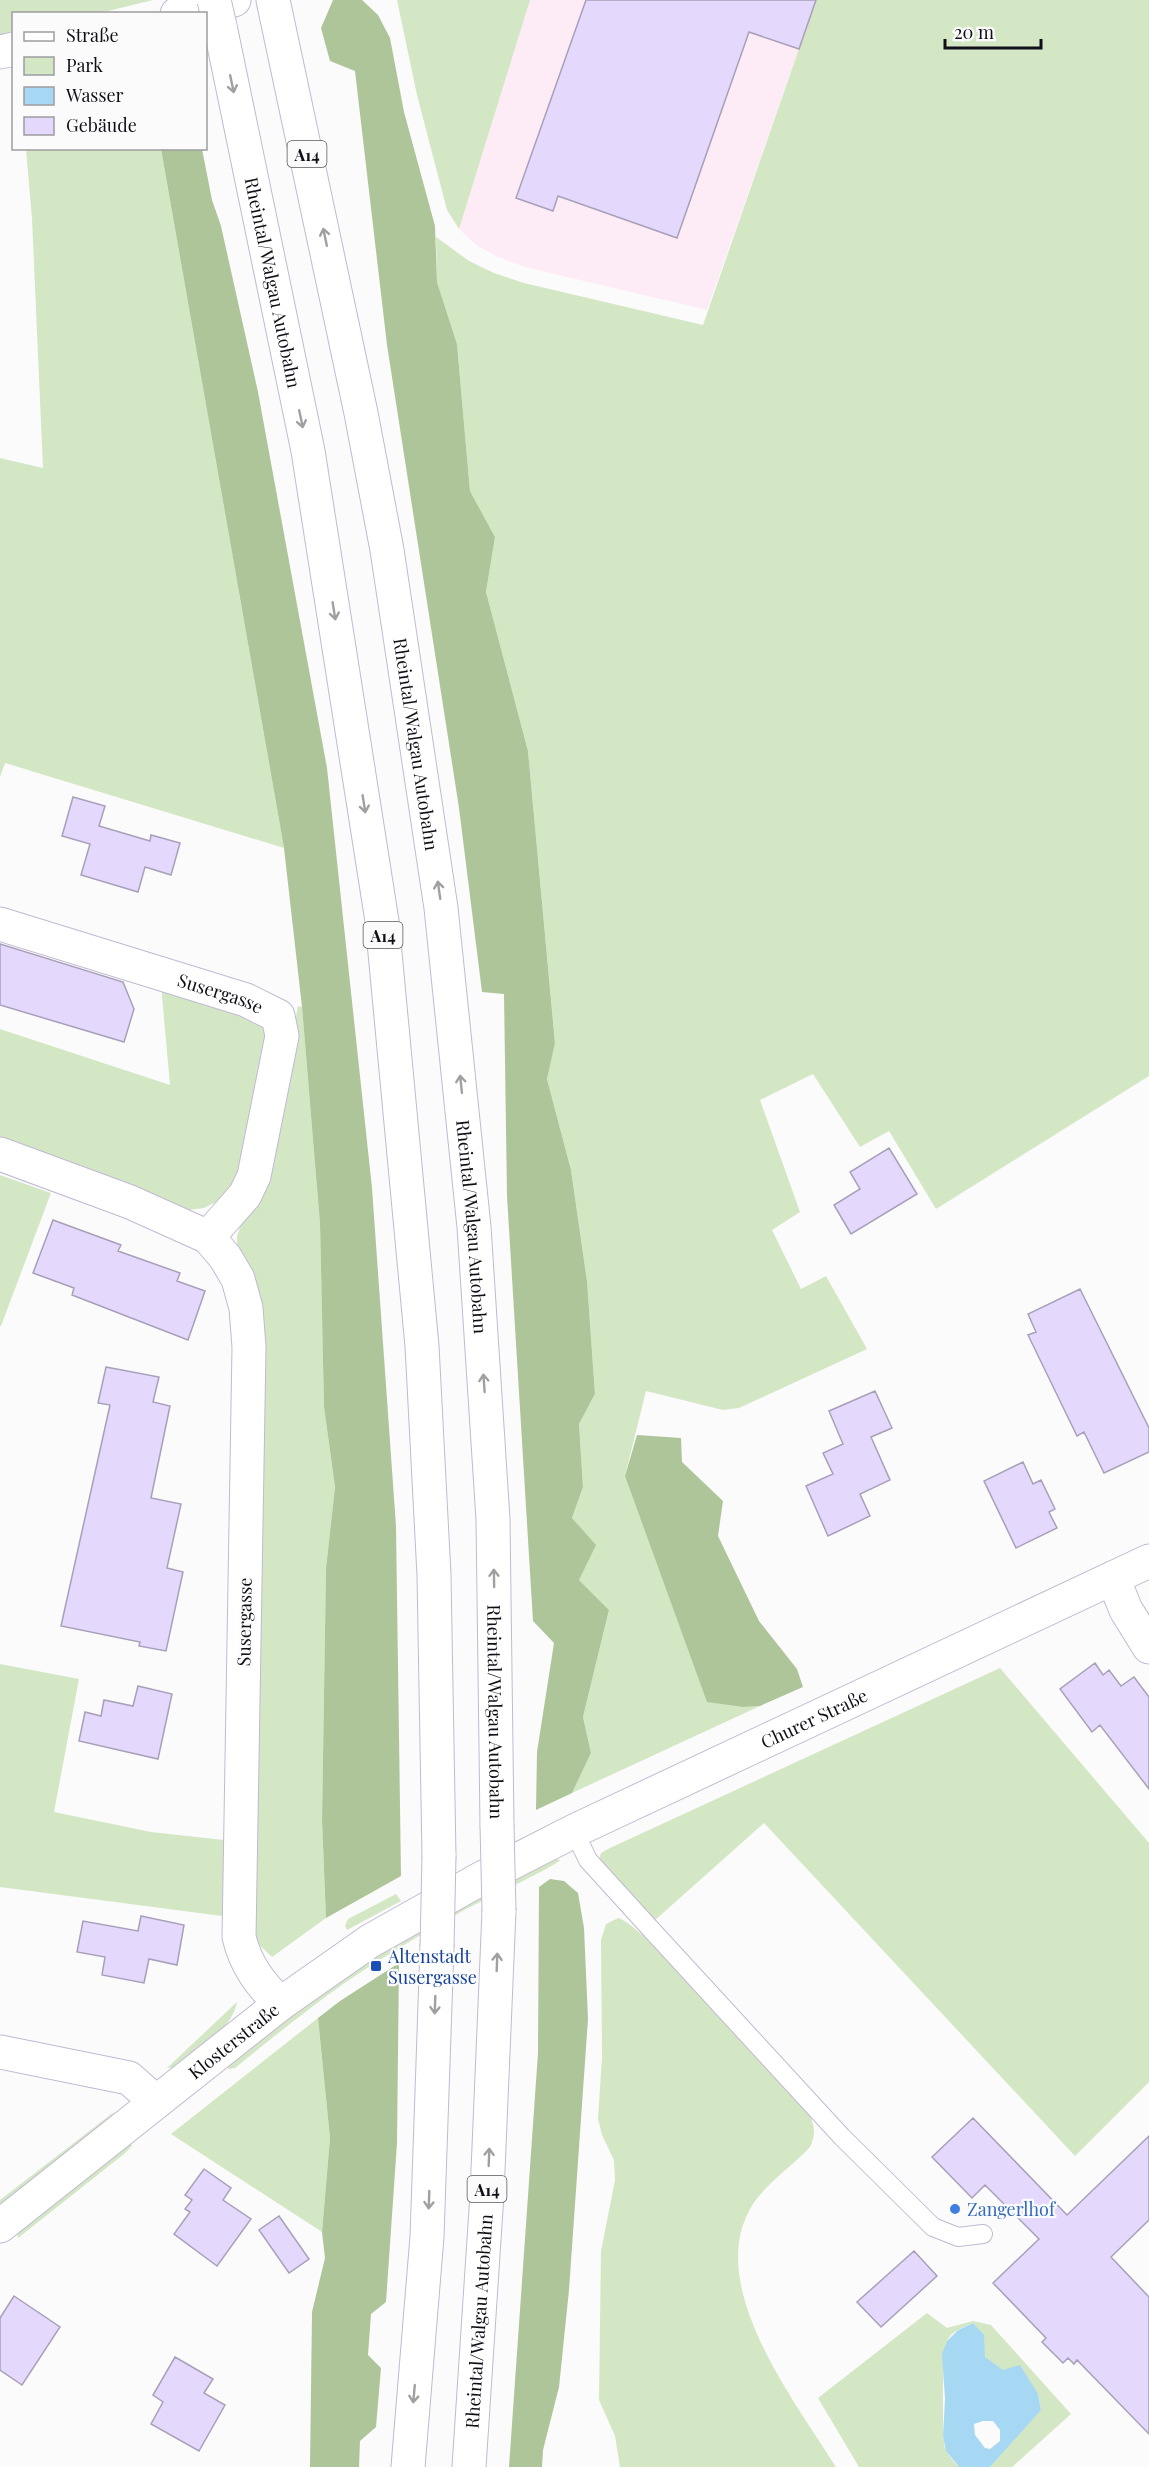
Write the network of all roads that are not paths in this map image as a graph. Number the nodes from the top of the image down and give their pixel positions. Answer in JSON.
{"nodes":[{"id":1,"x":274,"y":7,"type":"edge"},
{"id":2,"x":223,"y":9,"type":"edge"},
{"id":3,"x":195,"y":12,"type":"edge"},
{"id":4,"x":0,"y":924,"type":"edge"},
{"id":5,"x":0,"y":1154,"type":"edge"},
{"id":6,"x":208,"y":1237,"type":"junction"},
{"id":7,"x":1149,"y":1561,"type":"edge"},
{"id":8,"x":1113,"y":1578,"type":"junction"},
{"id":9,"x":1149,"y":1647,"type":"edge"},
{"id":10,"x":574,"y":1831,"type":"junction"},
{"id":11,"x":482,"y":1878,"type":"joint"},
{"id":12,"x":280,"y":2004,"type":"junction"},
{"id":13,"x":0,"y":2052,"type":"edge"},
{"id":14,"x":156,"y":2102,"type":"junction"},
{"id":15,"x":0,"y":2226,"type":"edge"},
{"id":16,"x":983,"y":2234,"type":"dead end"},
{"id":17,"x":408,"y":2467,"type":"edge"},
{"id":18,"x":470,"y":2467,"type":"edge"}],
"edges":[{"from":18,"to":1,"type":"main road","name":"Rheintal/Walgau Autobahn","number":"A14","one_way":true,"bridge":true},
{"from":2,"to":3,"type":"main road"},
{"from":2,"to":17,"type":"main road","name":"Rheintal/Walgau Autobahn","number":"A14","one_way":true,"bridge":true},
{"from":4,"to":6,"type":"main road","name":"Susergasse"},
{"from":5,"to":6,"type":"main road","name":"Susergasse"},
{"from":6,"to":12,"type":"main road","name":"Susergasse"},
{"from":7,"to":8,"type":"main road","name":"Churer Straße"},
{"from":8,"to":9,"type":"main road"},
{"from":8,"to":10,"type":"main road","name":"Churer Straße"},
{"from":10,"to":11,"type":"main road","name":"Churer Straße"},
{"from":10,"to":16,"type":"lane"},
{"from":11,"to":12,"type":"main road","name":"Klosterstraße"},
{"from":12,"to":14,"type":"main road","name":"Klosterstraße"},
{"from":13,"to":14,"type":"main road"},
{"from":14,"to":15,"type":"main road","name":"Klosterstraße"}]}
